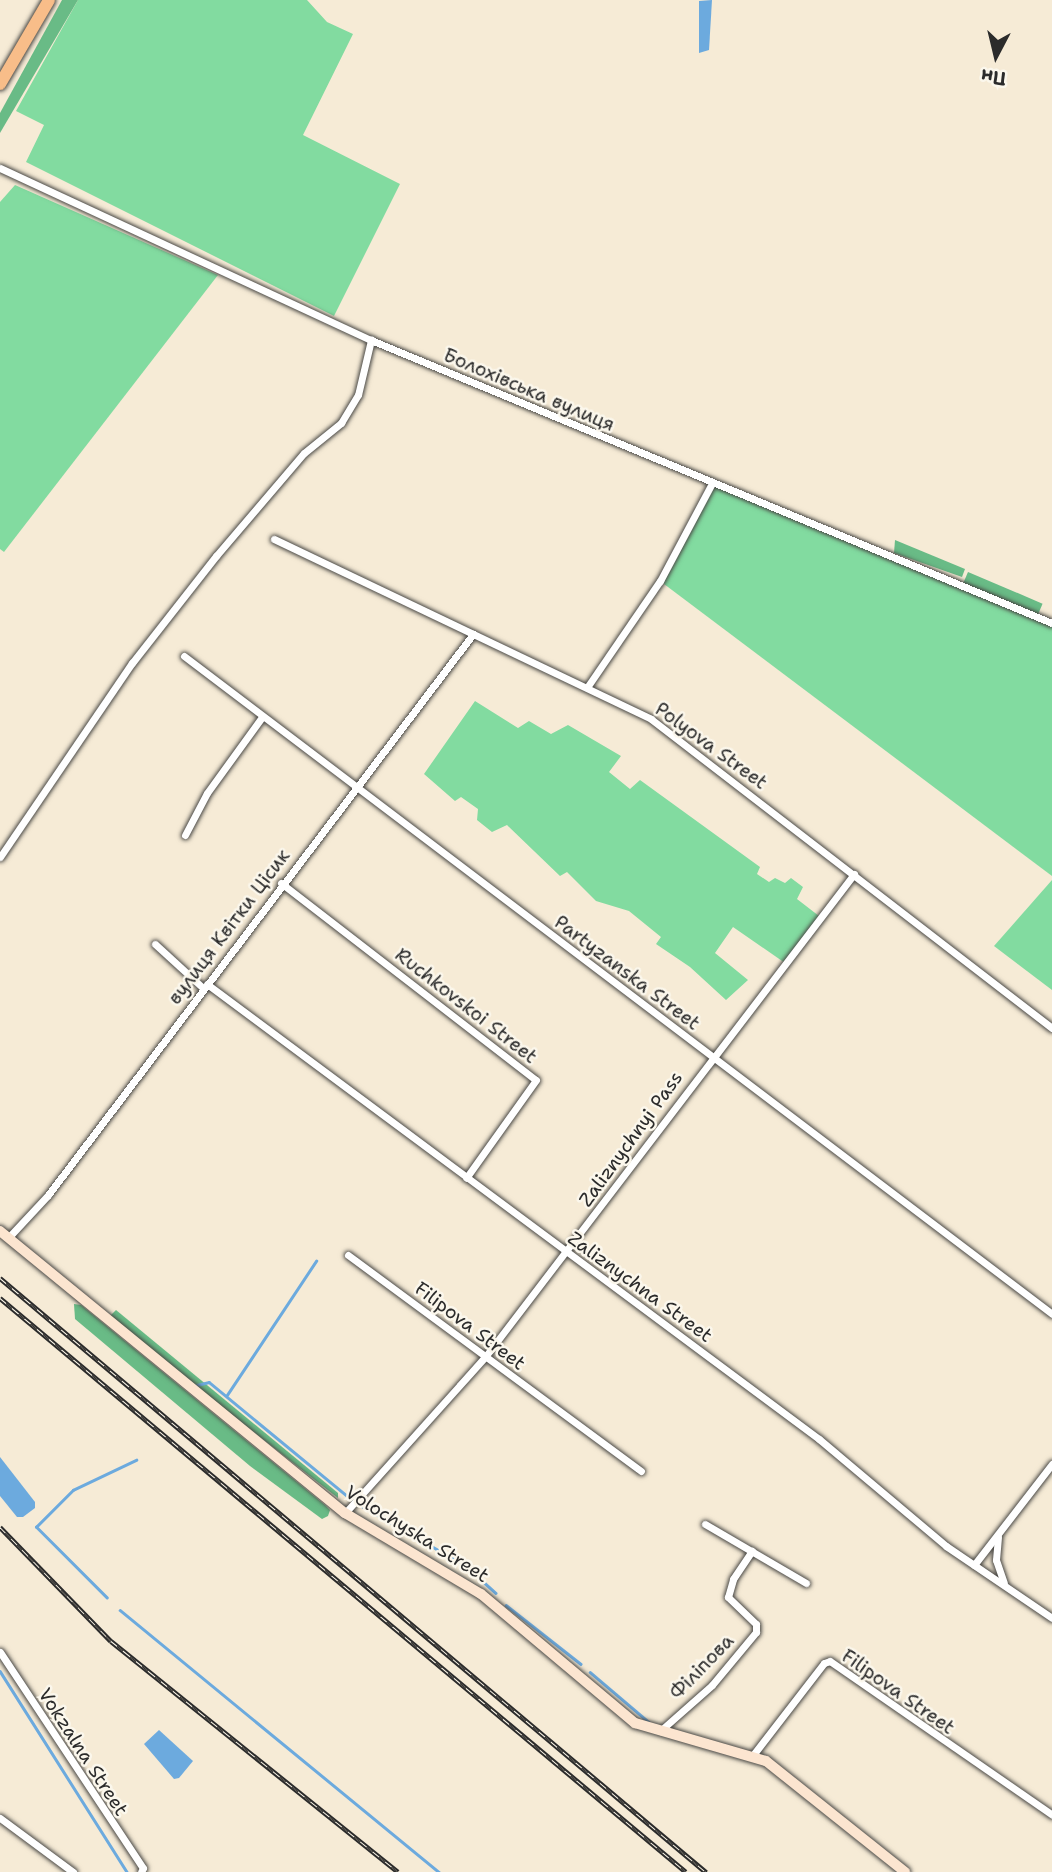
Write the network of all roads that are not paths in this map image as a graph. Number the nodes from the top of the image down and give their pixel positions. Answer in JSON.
{"nodes":[{"id":1,"x":49,"y":0,"type":"edge"},
{"id":2,"x":0,"y":84,"type":"edge"},
{"id":3,"x":0,"y":168,"type":"edge"},
{"id":4,"x":371,"y":340,"type":"junction"},
{"id":5,"x":712,"y":483,"type":"junction"},
{"id":6,"x":274,"y":539,"type":"dead end"},
{"id":7,"x":1052,"y":623,"type":"edge"},
{"id":8,"x":473,"y":634,"type":"junction"},
{"id":9,"x":184,"y":656,"type":"dead end"},
{"id":10,"x":588,"y":686,"type":"junction"},
{"id":11,"x":262,"y":717,"type":"junction"},
{"id":12,"x":356,"y":786,"type":"junction"},
{"id":13,"x":185,"y":835,"type":"dead end"},
{"id":14,"x":0,"y":857,"type":"edge"},
{"id":15,"x":855,"y":874,"type":"junction"},
{"id":16,"x":281,"y":883,"type":"junction"},
{"id":17,"x":155,"y":944,"type":"dead end"},
{"id":18,"x":205,"y":986,"type":"junction"},
{"id":19,"x":1052,"y":1028,"type":"edge"},
{"id":20,"x":713,"y":1055,"type":"junction"},
{"id":21,"x":466,"y":1178,"type":"junction"},
{"id":22,"x":4,"y":1234,"type":"edge"},
{"id":23,"x":567,"y":1253,"type":"junction"},
{"id":24,"x":348,"y":1255,"type":"dead end"},
{"id":25,"x":1052,"y":1314,"type":"edge"},
{"id":26,"x":485,"y":1357,"type":"junction"},
{"id":27,"x":1052,"y":1464,"type":"edge"},
{"id":28,"x":641,"y":1471,"type":"dead end"},
{"id":29,"x":345,"y":1513,"type":"junction"},
{"id":30,"x":705,"y":1524,"type":"dead end"},
{"id":31,"x":999,"y":1533,"type":"junction"},
{"id":32,"x":752,"y":1551,"type":"junction"},
{"id":33,"x":974,"y":1565,"type":"junction"},
{"id":34,"x":806,"y":1583,"type":"dead end"},
{"id":35,"x":1010,"y":1590,"type":"junction"},
{"id":36,"x":1052,"y":1618,"type":"edge"},
{"id":37,"x":0,"y":1651,"type":"edge"},
{"id":38,"x":657,"y":1733,"type":"junction"},
{"id":39,"x":753,"y":1755,"type":"junction"},
{"id":40,"x":1052,"y":1815,"type":"edge"},
{"id":41,"x":0,"y":1818,"type":"edge"},
{"id":42,"x":142,"y":1870,"type":"edge"},
{"id":43,"x":73,"y":1872,"type":"edge"},
{"id":44,"x":905,"y":1872,"type":"edge"}],
"edges":[{"from":1,"to":2,"type":"main road"},
{"from":3,"to":4,"type":"street","name":"Болохівська вулиця"},
{"from":4,"to":5,"type":"street","name":"Болохівська вулиця"},
{"from":4,"to":14,"type":"street"},
{"from":5,"to":7,"type":"street","name":"Болохівська вулиця"},
{"from":5,"to":10,"type":"street"},
{"from":6,"to":8,"type":"street","name":"Polyova Street"},
{"from":8,"to":10,"type":"street","name":"Polyova Street"},
{"from":8,"to":12,"type":"street","name":"вулиця Квітки Цісик"},
{"from":9,"to":11,"type":"street","name":"Partyzanska Street"},
{"from":10,"to":15,"type":"street","name":"Polyova Street"},
{"from":11,"to":12,"type":"street","name":"Partyzanska Street"},
{"from":11,"to":13,"type":"street"},
{"from":12,"to":16,"type":"street","name":"вулиця Квітки Цісик"},
{"from":12,"to":20,"type":"street","name":"Partyzanska Street"},
{"from":15,"to":19,"type":"street","name":"Polyova Street"},
{"from":15,"to":20,"type":"street","name":"Zaliznychnyi Pass"},
{"from":16,"to":18,"type":"street","name":"вулиця Квітки Цісик"},
{"from":16,"to":21,"type":"street","name":"Ruchkovskoi Street"},
{"from":17,"to":18,"type":"street","name":"Zaliznychna Street"},
{"from":18,"to":21,"type":"street","name":"Zaliznychna Street"},
{"from":18,"to":22,"type":"street","name":"вулиця Квітки Цісик"},
{"from":20,"to":23,"type":"street","name":"Zaliznychnyi Pass"},
{"from":20,"to":25,"type":"street","name":"Partyzanska Street"},
{"from":21,"to":23,"type":"street","name":"Zaliznychna Street"},
{"from":22,"to":29,"type":"main road","name":"Volochyska Street"},
{"from":23,"to":26,"type":"street","name":"Zaliznychnyi Pass"},
{"from":23,"to":33,"type":"street","name":"Zaliznychna Street"},
{"from":24,"to":26,"type":"street","name":"Filipova Street"},
{"from":26,"to":28,"type":"street","name":"Filipova Street"},
{"from":26,"to":29,"type":"street","name":"Zaliznychnyi Pass"},
{"from":27,"to":31,"type":"street"},
{"from":29,"to":38,"type":"main road","name":"Volochyska Street"},
{"from":30,"to":32,"type":"street"},
{"from":31,"to":33,"type":"street"},
{"from":31,"to":35,"type":"street"},
{"from":32,"to":34,"type":"street"},
{"from":32,"to":38,"type":"street","name":"Філіпова"},
{"from":33,"to":35,"type":"street","name":"Zaliznychna Street"},
{"from":35,"to":36,"type":"street","name":"Zaliznychna Street"},
{"from":37,"to":42,"type":"street","name":"Vokzalna Street"},
{"from":38,"to":39,"type":"main road","name":"Volochyska Street"},
{"from":39,"to":40,"type":"street","name":"Filipova Street"},
{"from":39,"to":44,"type":"main road","name":"Volochyska Street"},
{"from":41,"to":43,"type":"street"}]}
